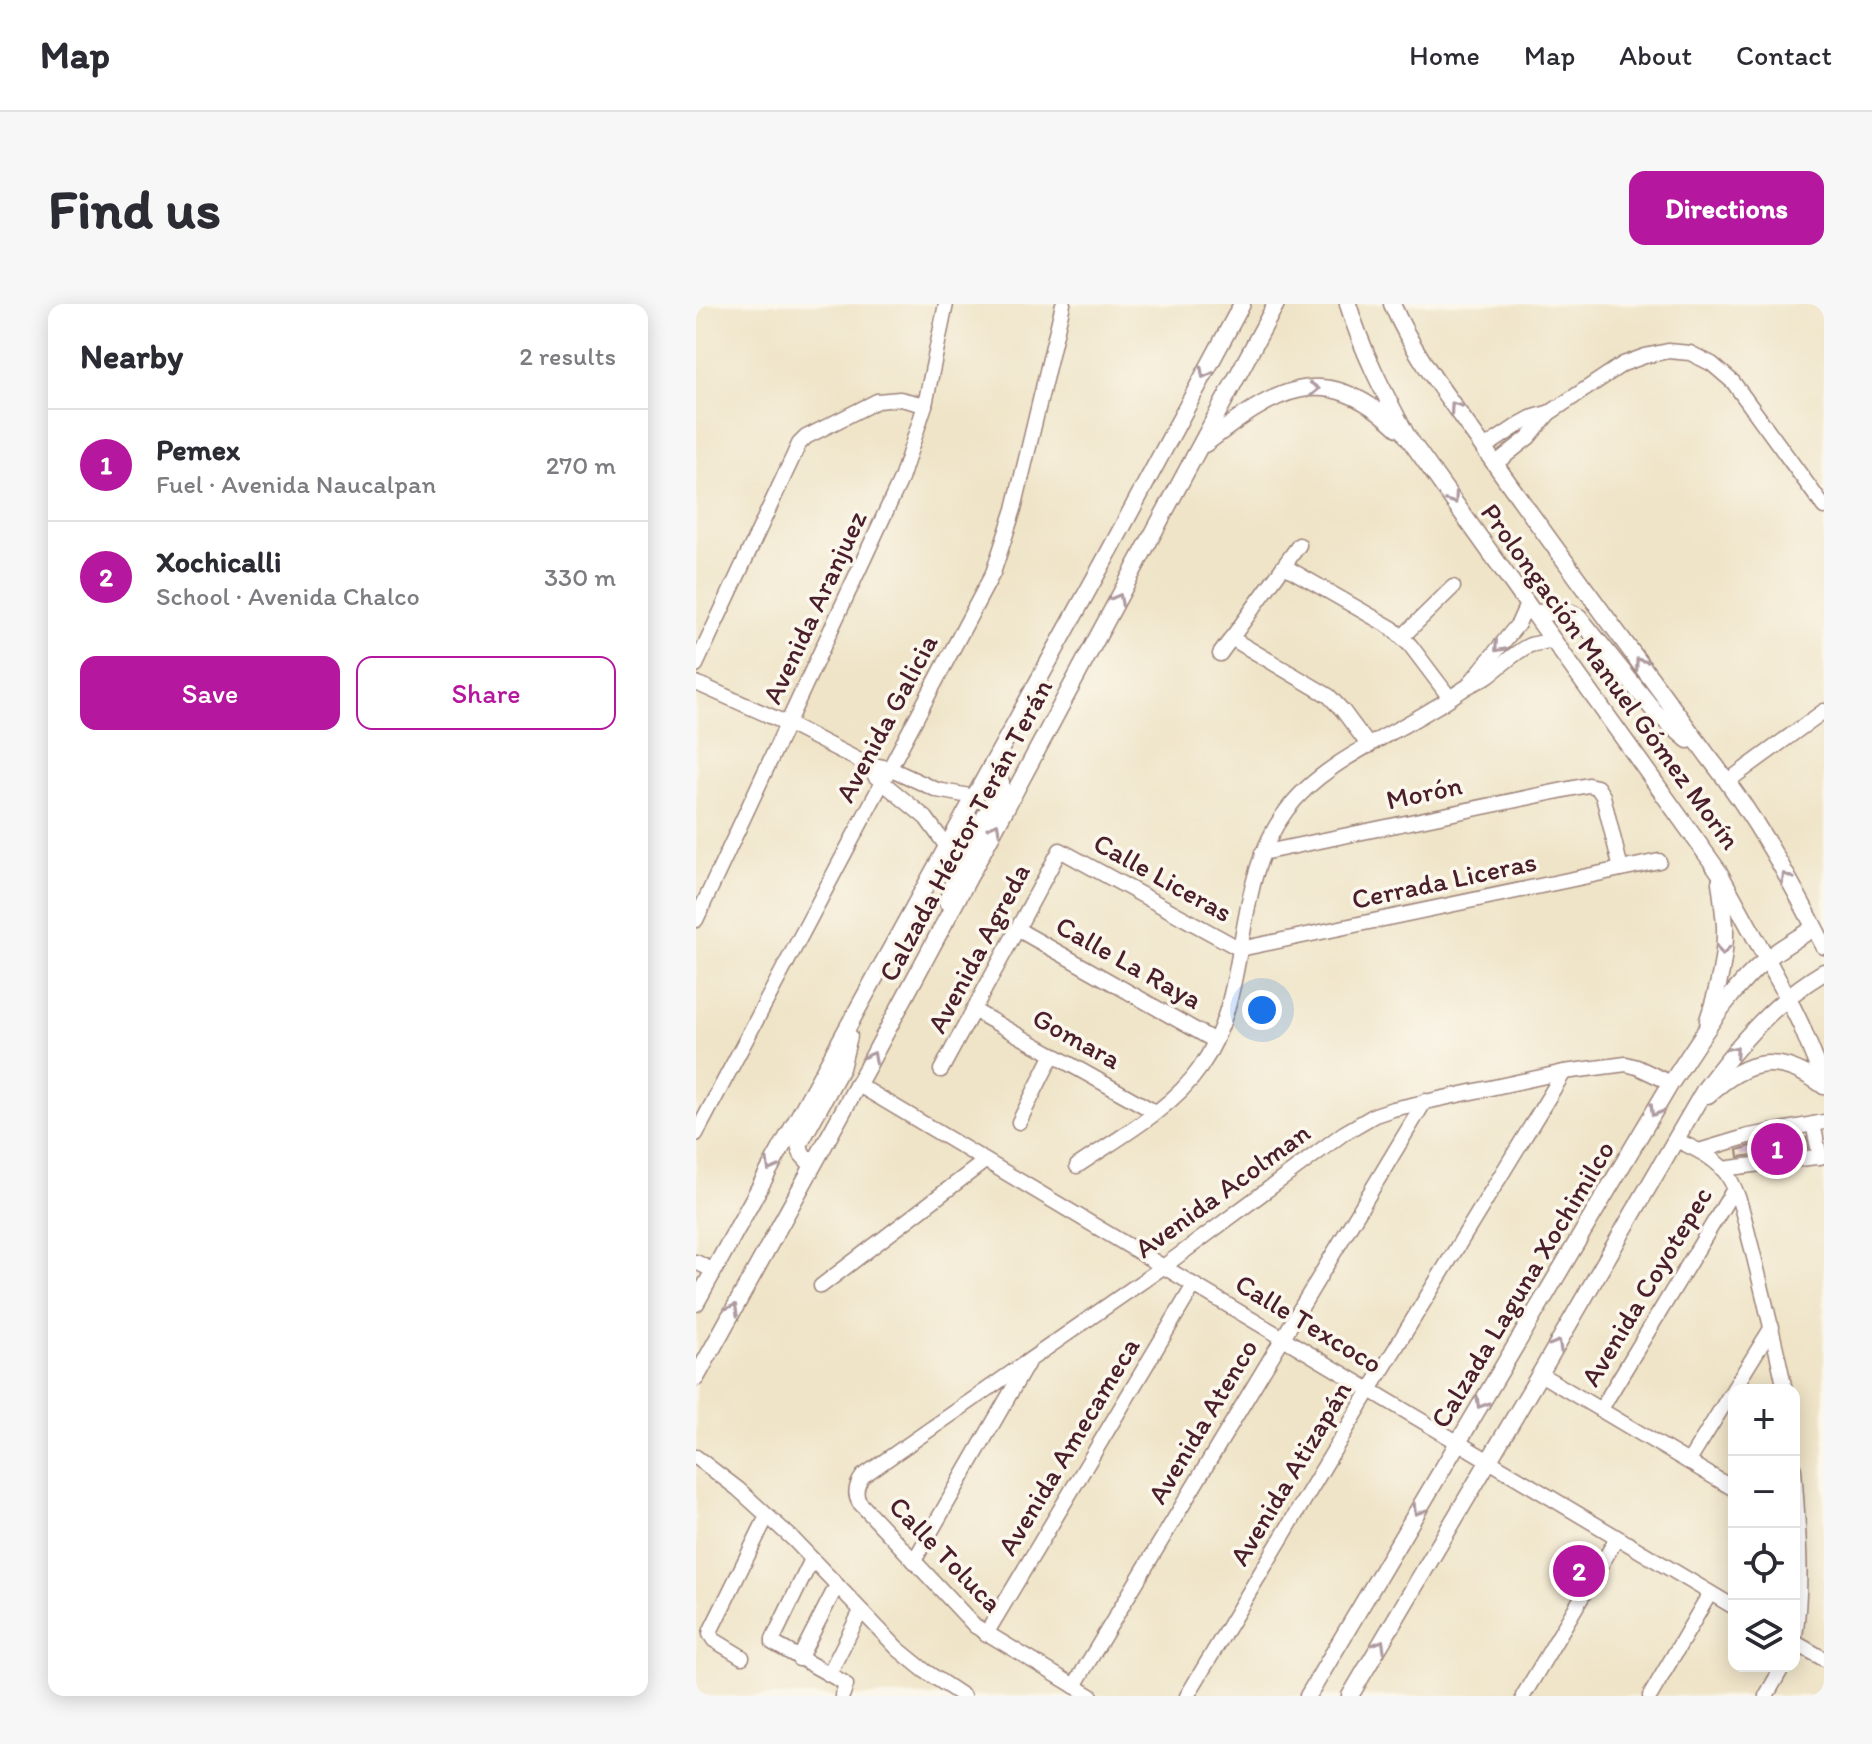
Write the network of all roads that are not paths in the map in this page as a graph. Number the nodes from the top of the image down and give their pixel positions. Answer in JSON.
{"nodes":[{"id":1,"x":946,"y":304,"type":"edge"},
{"id":2,"x":1063,"y":304,"type":"edge"},
{"id":3,"x":1276,"y":304,"type":"edge"},
{"id":4,"x":1348,"y":304,"type":"edge"},
{"id":5,"x":1392,"y":304,"type":"edge"},
{"id":6,"x":1237,"y":306,"type":"edge"},
{"id":7,"x":925,"y":405,"type":"junction"},
{"id":8,"x":1551,"y":412,"type":"junction"},
{"id":9,"x":1407,"y":436,"type":"junction"},
{"id":10,"x":1484,"y":448,"type":"junction"},
{"id":11,"x":1198,"y":450,"type":"junction"},
{"id":12,"x":1495,"y":464,"type":"junction"},
{"id":13,"x":1824,"y":507,"type":"edge"},
{"id":14,"x":1299,"y":545,"type":"dead end"},
{"id":15,"x":1284,"y":566,"type":"junction"},
{"id":16,"x":1453,"y":587,"type":"dead end"},
{"id":17,"x":1530,"y":609,"type":"junction"},
{"id":18,"x":1402,"y":637,"type":"junction"},
{"id":19,"x":1231,"y":638,"type":"junction"},
{"id":20,"x":1554,"y":640,"type":"junction"},
{"id":21,"x":1220,"y":654,"type":"dead end"},
{"id":22,"x":696,"y":665,"type":"edge"},
{"id":23,"x":696,"y":683,"type":"edge"},
{"id":24,"x":1467,"y":687,"type":"junction"},
{"id":25,"x":1450,"y":698,"type":"junction"},
{"id":26,"x":1824,"y":711,"type":"edge"},
{"id":27,"x":788,"y":724,"type":"junction"},
{"id":28,"x":1369,"y":746,"type":"junction"},
{"id":29,"x":1708,"y":756,"type":"junction"},
{"id":30,"x":864,"y":763,"type":"junction"},
{"id":31,"x":991,"y":766,"type":"junction"},
{"id":32,"x":889,"y":768,"type":"junction"},
{"id":33,"x":1728,"y":781,"type":"junction"},
{"id":34,"x":881,"y":782,"type":"junction"},
{"id":35,"x":975,"y":797,"type":"junction"},
{"id":36,"x":947,"y":847,"type":"junction"},
{"id":37,"x":1060,"y":850,"type":"joint"},
{"id":38,"x":1262,"y":853,"type":"junction"},
{"id":39,"x":1659,"y":861,"type":"dead end"},
{"id":40,"x":1621,"y":869,"type":"junction"},
{"id":41,"x":1719,"y":872,"type":"junction"},
{"id":42,"x":696,"y":920,"type":"edge"},
{"id":43,"x":1819,"y":927,"type":"edge"},
{"id":44,"x":1017,"y":929,"type":"junction"},
{"id":45,"x":938,"y":934,"type":"junction"},
{"id":46,"x":1824,"y":946,"type":"edge"},
{"id":47,"x":1240,"y":949,"type":"junction"},
{"id":48,"x":1767,"y":959,"type":"junction"},
{"id":49,"x":1824,"y":972,"type":"edge"},
{"id":50,"x":1787,"y":996,"type":"junction"},
{"id":51,"x":973,"y":1010,"type":"junction"},
{"id":52,"x":853,"y":1018,"type":"junction"},
{"id":53,"x":1704,"y":1034,"type":"junction"},
{"id":54,"x":1215,"y":1041,"type":"junction"},
{"id":55,"x":1053,"y":1054,"type":"junction"},
{"id":56,"x":941,"y":1070,"type":"dead end"},
{"id":57,"x":1564,"y":1072,"type":"junction"},
{"id":58,"x":1671,"y":1083,"type":"junction"},
{"id":59,"x":857,"y":1084,"type":"junction"},
{"id":60,"x":1824,"y":1084,"type":"edge"},
{"id":61,"x":1425,"y":1101,"type":"junction"},
{"id":62,"x":1155,"y":1112,"type":"junction"},
{"id":63,"x":1690,"y":1113,"type":"junction"},
{"id":64,"x":1019,"y":1122,"type":"dead end"},
{"id":65,"x":1819,"y":1123,"type":"edge"},
{"id":66,"x":696,"y":1134,"type":"edge"},
{"id":67,"x":1676,"y":1140,"type":"junction"},
{"id":68,"x":1699,"y":1151,"type":"junction"},
{"id":69,"x":1822,"y":1156,"type":"edge"},
{"id":70,"x":985,"y":1161,"type":"junction"},
{"id":71,"x":812,"y":1165,"type":"junction"},
{"id":72,"x":1077,"y":1166,"type":"dead end"},
{"id":73,"x":1722,"y":1169,"type":"junction"},
{"id":74,"x":1734,"y":1189,"type":"junction"},
{"id":75,"x":696,"y":1262,"type":"edge"},
{"id":76,"x":1163,"y":1267,"type":"junction"},
{"id":77,"x":714,"y":1271,"type":"junction"},
{"id":78,"x":1194,"y":1285,"type":"junction"},
{"id":79,"x":821,"y":1286,"type":"dead end"},
{"id":80,"x":696,"y":1303,"type":"edge"},
{"id":81,"x":1772,"y":1327,"type":"junction"},
{"id":82,"x":1282,"y":1338,"type":"junction"},
{"id":83,"x":1029,"y":1361,"type":"junction"},
{"id":84,"x":1540,"y":1374,"type":"junction"},
{"id":85,"x":696,"y":1378,"type":"edge"},
{"id":86,"x":1784,"y":1384,"type":"edge"},
{"id":87,"x":1370,"y":1390,"type":"junction"},
{"id":88,"x":1601,"y":1409,"type":"junction"},
{"id":89,"x":1458,"y":1442,"type":"junction"},
{"id":90,"x":696,"y":1457,"type":"edge"},
{"id":91,"x":1489,"y":1461,"type":"junction"},
{"id":92,"x":1689,"y":1461,"type":"junction"},
{"id":93,"x":1728,"y":1485,"type":"edge"},
{"id":94,"x":856,"y":1489,"type":"joint"},
{"id":95,"x":767,"y":1516,"type":"junction"},
{"id":96,"x":1796,"y":1528,"type":"edge"},
{"id":97,"x":1617,"y":1538,"type":"junction"},
{"id":98,"x":812,"y":1559,"type":"junction"},
{"id":99,"x":914,"y":1561,"type":"junction"},
{"id":100,"x":837,"y":1585,"type":"junction"},
{"id":101,"x":1710,"y":1593,"type":"junction"},
{"id":102,"x":1798,"y":1600,"type":"edge"},
{"id":103,"x":1728,"y":1604,"type":"edge"},
{"id":104,"x":861,"y":1611,"type":"junction"},
{"id":105,"x":986,"y":1634,"type":"junction"},
{"id":106,"x":1800,"y":1645,"type":"edge"},
{"id":107,"x":742,"y":1657,"type":"dead end"},
{"id":108,"x":799,"y":1659,"type":"junction"},
{"id":109,"x":1824,"y":1659,"type":"edge"},
{"id":110,"x":1780,"y":1672,"type":"edge"},
{"id":111,"x":829,"y":1674,"type":"junction"},
{"id":112,"x":1074,"y":1686,"type":"junction"},
{"id":113,"x":842,"y":1696,"type":"edge"},
{"id":114,"x":963,"y":1696,"type":"edge"},
{"id":115,"x":1091,"y":1696,"type":"edge"},
{"id":116,"x":1187,"y":1696,"type":"edge"},
{"id":117,"x":1308,"y":1696,"type":"edge"},
{"id":118,"x":1350,"y":1696,"type":"edge"},
{"id":119,"x":1523,"y":1696,"type":"edge"},
{"id":120,"x":1650,"y":1696,"type":"edge"},
{"id":121,"x":1766,"y":1696,"type":"edge"}],
"edges":[{"from":1,"to":7,"type":"street","name":"Avenida Aranjuez"},
{"from":2,"to":32,"type":"street","name":"Avenida Galicia"},
{"from":3,"to":11,"type":"main road","name":"Calzada Héctor Terán Terán"},
{"from":4,"to":9,"type":"main road","name":"Prolongación Manuel Gómez Morín"},
{"from":10,"to":5,"type":"main road","name":"Prolongación Manuel Gómez Morín","one_way":true},
{"from":6,"to":31,"type":"main road","name":"Calzada Héctor Terán Terán","one_way":true},
{"from":7,"to":22,"type":"street"},
{"from":7,"to":27,"type":"street","name":"Avenida Aranjuez"},
{"from":8,"to":10,"type":"street"},
{"from":8,"to":12,"type":"street"},
{"from":8,"to":13,"type":"street"},
{"from":11,"to":9,"type":"main road","one_way":true},
{"from":9,"to":17,"type":"main road","name":"Prolongación Manuel Gómez Morín","one_way":true},
{"from":10,"to":12,"type":"main road","name":"Prolongación Manuel Gómez Morín"},
{"from":45,"to":11,"type":"main road","name":"Calzada Héctor Terán Terán","one_way":true},
{"from":29,"to":12,"type":"main road","name":"Prolongación Manuel Gómez Morín","one_way":true},
{"from":14,"to":15,"type":"street"},
{"from":15,"to":18,"type":"street"},
{"from":15,"to":19,"type":"street"},
{"from":16,"to":18,"type":"street"},
{"from":17,"to":20,"type":"main road","name":"Prolongación Manuel Gómez Morín"},
{"from":17,"to":24,"type":"street","one_way":true},
{"from":17,"to":29,"type":"main road"},
{"from":18,"to":25,"type":"street"},
{"from":19,"to":21,"type":"street"},
{"from":19,"to":28,"type":"street"},
{"from":20,"to":24,"type":"street"},
{"from":20,"to":41,"type":"main road","name":"Prolongación Manuel Gómez Morín"},
{"from":23,"to":27,"type":"street"},
{"from":24,"to":25,"type":"street"},
{"from":25,"to":28,"type":"street"},
{"from":26,"to":33,"type":"street"},
{"from":27,"to":30,"type":"street"},
{"from":27,"to":42,"type":"street","name":"Avenida Aranjuez"},
{"from":28,"to":38,"type":"street"},
{"from":29,"to":33,"type":"main road","name":"Prolongación Manuel Gómez Morín"},
{"from":30,"to":32,"type":"street"},
{"from":30,"to":34,"type":"street"},
{"from":31,"to":35,"type":"main road","name":"Calzada Héctor Terán Terán"},
{"from":31,"to":45,"type":"main road"},
{"from":32,"to":34,"type":"street","name":"Avenida Galicia"},
{"from":32,"to":35,"type":"street"},
{"from":43,"to":33,"type":"main road","name":"Prolongación Manuel Gómez Morín","one_way":true},
{"from":34,"to":36,"type":"street"},
{"from":34,"to":66,"type":"street","name":"Avenida Galicia"},
{"from":35,"to":36,"type":"main road","name":"Calzada Héctor Terán Terán"},
{"from":36,"to":52,"type":"main road","name":"Calzada Héctor Terán Terán"},
{"from":37,"to":44,"type":"street","name":"Avenida Agreda"},
{"from":37,"to":47,"type":"street","name":"Calle Liceras"},
{"from":38,"to":40,"type":"street","name":"Morón"},
{"from":38,"to":47,"type":"street"},
{"from":39,"to":40,"type":"street","name":"Cerrada Liceras"},
{"from":40,"to":47,"type":"street","name":"Cerrada Liceras"},
{"from":41,"to":48,"type":"main road","name":"Prolongación Manuel Gómez Morín"},
{"from":41,"to":53,"type":"main road","one_way":true},
{"from":43,"to":46,"type":"main road","name":"Prolongación Manuel Gómez Morín"},
{"from":43,"to":48,"type":"main road","name":"Calzada Laguna Xochimilco"},
{"from":44,"to":51,"type":"street","name":"Avenida Agreda"},
{"from":44,"to":54,"type":"street","name":"Calle La Raya"},
{"from":59,"to":45,"type":"main road","name":"Calzada Héctor Terán Terán","one_way":true},
{"from":47,"to":54,"type":"street"},
{"from":48,"to":50,"type":"main road","name":"Prolongación Manuel Gómez Morín"},
{"from":48,"to":53,"type":"main road","name":"Calzada Laguna Xochimilco"},
{"from":49,"to":50,"type":"main road","name":"Calzada Laguna Xochimilco"},
{"from":50,"to":60,"type":"main road","name":"Prolongación Manuel Gómez Morín"},
{"from":63,"to":50,"type":"main road","name":"Calzada Laguna Xochimilco","one_way":true},
{"from":51,"to":55,"type":"street","name":"Gomara"},
{"from":51,"to":56,"type":"street","name":"Avenida Agreda"},
{"from":52,"to":71,"type":"main road"},
{"from":52,"to":77,"type":"main road","name":"Calzada Héctor Terán Terán","one_way":true},
{"from":53,"to":58,"type":"main road","name":"Calzada Laguna Xochimilco"},
{"from":54,"to":62,"type":"street"},
{"from":55,"to":62,"type":"street","name":"Gomara"},
{"from":55,"to":64,"type":"street"},
{"from":57,"to":58,"type":"street","name":"Avenida Acolman"},
{"from":57,"to":61,"type":"street","name":"Avenida Acolman"},
{"from":57,"to":87,"type":"street","name":"Avenida Atizapán"},
{"from":58,"to":89,"type":"main road","name":"Calzada Laguna Xochimilco","one_way":true},
{"from":59,"to":70,"type":"street","name":"Calle Texcoco"},
{"from":59,"to":71,"type":"main road","name":"Calzada Héctor Terán Terán"},
{"from":60,"to":63,"type":"main road"},
{"from":61,"to":76,"type":"street","name":"Avenida Acolman"},
{"from":61,"to":82,"type":"street","name":"Avenida Atenco"},
{"from":62,"to":72,"type":"street"},
{"from":63,"to":67,"type":"main road","name":"Calzada Laguna Xochimilco"},
{"from":65,"to":68,"type":"street"},
{"from":65,"to":69,"type":"street"},
{"from":67,"to":68,"type":"street"},
{"from":84,"to":67,"type":"main road","name":"Calzada Laguna Xochimilco","one_way":true},
{"from":68,"to":73,"type":"street"},
{"from":69,"to":73,"type":"street"},
{"from":70,"to":76,"type":"street","name":"Calle Texcoco"},
{"from":70,"to":79,"type":"street"},
{"from":85,"to":71,"type":"main road","name":"Calzada Héctor Terán Terán","one_way":true},
{"from":73,"to":74,"type":"street"},
{"from":74,"to":81,"type":"street"},
{"from":74,"to":88,"type":"street","name":"Avenida Coyotepec"},
{"from":75,"to":77,"type":"street"},
{"from":76,"to":78,"type":"street","name":"Calle Texcoco"},
{"from":76,"to":83,"type":"street","name":"Avenida Acolman"},
{"from":77,"to":80,"type":"main road","name":"Calzada Héctor Terán Terán"},
{"from":78,"to":82,"type":"street","name":"Calle Texcoco"},
{"from":78,"to":105,"type":"street","name":"Avenida Amecameca"},
{"from":81,"to":86,"type":"street"},
{"from":81,"to":92,"type":"street"},
{"from":82,"to":87,"type":"street","name":"Calle Texcoco"},
{"from":82,"to":112,"type":"street","name":"Avenida Atenco"},
{"from":83,"to":94,"type":"street","name":"Avenida Acolman"},
{"from":83,"to":99,"type":"street"},
{"from":84,"to":88,"type":"street"},
{"from":84,"to":91,"type":"main road","name":"Calzada Laguna Xochimilco"},
{"from":87,"to":89,"type":"street","name":"Calle Texcoco"},
{"from":87,"to":116,"type":"street","name":"Avenida Atizapán"},
{"from":88,"to":92,"type":"street"},
{"from":89,"to":91,"type":"street","name":"Calle Texcoco"},
{"from":89,"to":117,"type":"main road","name":"Calzada Laguna Xochimilco","one_way":true},
{"from":90,"to":95,"type":"street"},
{"from":91,"to":97,"type":"street","name":"Calle Texcoco"},
{"from":118,"to":91,"type":"main road","name":"Calzada Laguna Xochimilco","one_way":true},
{"from":92,"to":93,"type":"street"},
{"from":94,"to":99,"type":"street","name":"Calle Toluca"},
{"from":95,"to":98,"type":"street"},
{"from":95,"to":107,"type":"street"},
{"from":96,"to":102,"type":"street"},
{"from":97,"to":101,"type":"street","name":"Calle Texcoco"},
{"from":97,"to":119,"type":"street"},
{"from":98,"to":100,"type":"street"},
{"from":98,"to":108,"type":"street"},
{"from":99,"to":105,"type":"street","name":"Calle Toluca"},
{"from":100,"to":104,"type":"street"},
{"from":100,"to":108,"type":"street"},
{"from":101,"to":103,"type":"street","name":"Calle Texcoco"},
{"from":101,"to":120,"type":"street"},
{"from":104,"to":111,"type":"street"},
{"from":104,"to":114,"type":"street"},
{"from":105,"to":112,"type":"street","name":"Calle Toluca"},
{"from":106,"to":109,"type":"street"},
{"from":108,"to":111,"type":"street"},
{"from":110,"to":121,"type":"street"},
{"from":111,"to":113,"type":"street"},
{"from":112,"to":115,"type":"street","name":"Calle Toluca"}]}
